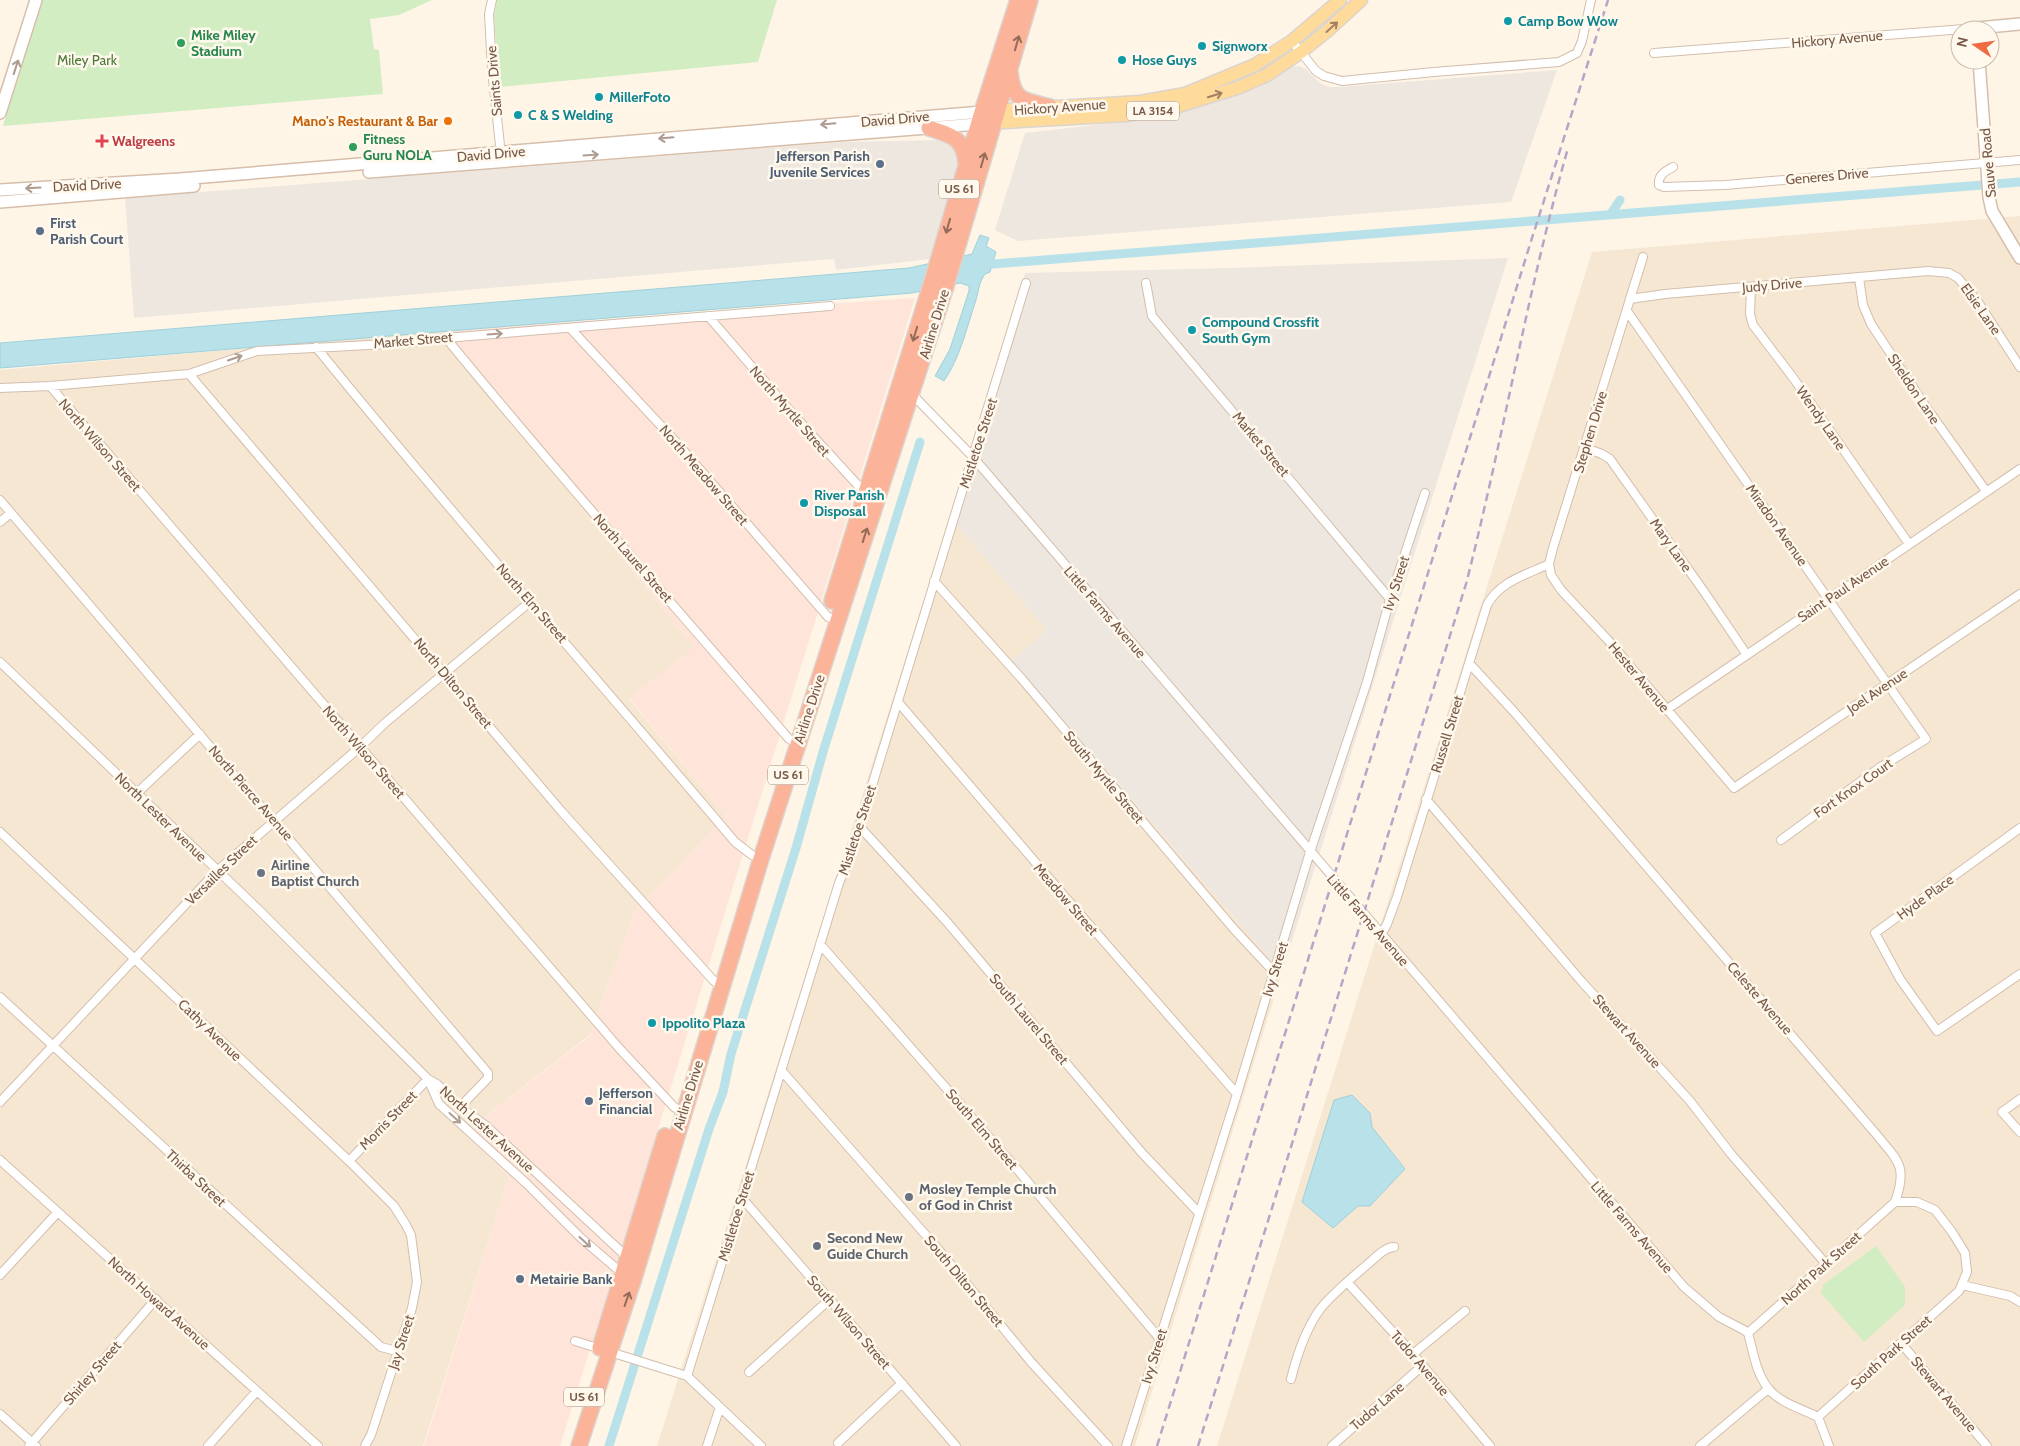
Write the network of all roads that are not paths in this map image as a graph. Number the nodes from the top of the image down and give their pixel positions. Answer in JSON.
{"nodes":[{"id":1,"x":36,"y":0,"type":"edge"},
{"id":2,"x":492,"y":0,"type":"edge"},
{"id":3,"x":1018,"y":0,"type":"edge"},
{"id":4,"x":1030,"y":0,"type":"edge"},
{"id":5,"x":1340,"y":0,"type":"edge"},
{"id":6,"x":1361,"y":0,"type":"edge"},
{"id":7,"x":1592,"y":0,"type":"edge"},
{"id":8,"x":2020,"y":24,"type":"edge"},
{"id":9,"x":2000,"y":26,"type":"edge"},
{"id":10,"x":1950,"y":31,"type":"edge"},
{"id":11,"x":1292,"y":41,"type":"junction"},
{"id":12,"x":1301,"y":52,"type":"junction"},
{"id":13,"x":1654,"y":53,"type":"dead end"},
{"id":14,"x":1010,"y":70,"type":"junction"},
{"id":15,"x":1980,"y":70,"type":"edge"},
{"id":16,"x":1050,"y":107,"type":"junction"},
{"id":17,"x":0,"y":111,"type":"edge"},
{"id":18,"x":996,"y":117,"type":"junction"},
{"id":19,"x":980,"y":118,"type":"junction"},
{"id":20,"x":929,"y":128,"type":"junction"},
{"id":21,"x":502,"y":157,"type":"junction"},
{"id":22,"x":2020,"y":160,"type":"edge"},
{"id":23,"x":966,"y":166,"type":"junction"},
{"id":24,"x":1988,"y":167,"type":"junction"},
{"id":25,"x":1673,"y":168,"type":"dead end"},
{"id":26,"x":106,"y":188,"type":"junction"},
{"id":27,"x":0,"y":190,"type":"edge"},
{"id":28,"x":0,"y":202,"type":"edge"},
{"id":29,"x":1643,"y":257,"type":"dead end"},
{"id":30,"x":2020,"y":258,"type":"edge"},
{"id":31,"x":1859,"y":278,"type":"junction"},
{"id":32,"x":1957,"y":278,"type":"joint"},
{"id":33,"x":1146,"y":282,"type":"dead end"},
{"id":34,"x":1026,"y":283,"type":"dead end"},
{"id":35,"x":1751,"y":287,"type":"junction"},
{"id":36,"x":1630,"y":299,"type":"junction"},
{"id":37,"x":830,"y":306,"type":"dead end"},
{"id":38,"x":1627,"y":311,"type":"junction"},
{"id":39,"x":708,"y":316,"type":"junction"},
{"id":40,"x":570,"y":328,"type":"junction"},
{"id":41,"x":446,"y":338,"type":"junction"},
{"id":42,"x":316,"y":347,"type":"junction"},
{"id":43,"x":2020,"y":367,"type":"edge"},
{"id":44,"x":189,"y":374,"type":"junction"},
{"id":45,"x":50,"y":386,"type":"junction"},
{"id":46,"x":0,"y":388,"type":"edge"},
{"id":47,"x":906,"y":389,"type":"junction"},
{"id":48,"x":1585,"y":448,"type":"junction"},
{"id":49,"x":973,"y":457,"type":"junction"},
{"id":50,"x":2020,"y":469,"type":"edge"},
{"id":51,"x":1986,"y":491,"type":"junction"},
{"id":52,"x":1425,"y":493,"type":"dead end"},
{"id":53,"x":871,"y":498,"type":"junction"},
{"id":54,"x":0,"y":500,"type":"edge"},
{"id":55,"x":11,"y":513,"type":"junction"},
{"id":56,"x":0,"y":522,"type":"edge"},
{"id":57,"x":1909,"y":544,"type":"junction"},
{"id":58,"x":1549,"y":564,"type":"junction"},
{"id":59,"x":934,"y":581,"type":"junction"},
{"id":60,"x":2020,"y":594,"type":"edge"},
{"id":61,"x":1390,"y":598,"type":"junction"},
{"id":62,"x":1829,"y":599,"type":"junction"},
{"id":63,"x":531,"y":601,"type":"junction"},
{"id":64,"x":832,"y":618,"type":"junction"},
{"id":65,"x":1746,"y":655,"type":"junction"},
{"id":66,"x":0,"y":662,"type":"edge"},
{"id":67,"x":1469,"y":663,"type":"junction"},
{"id":68,"x":445,"y":672,"type":"junction"},
{"id":69,"x":1888,"y":683,"type":"junction"},
{"id":70,"x":898,"y":702,"type":"junction"},
{"id":71,"x":1666,"y":710,"type":"junction"},
{"id":72,"x":200,"y":734,"type":"junction"},
{"id":73,"x":1926,"y":739,"type":"joint"},
{"id":74,"x":793,"y":741,"type":"junction"},
{"id":75,"x":360,"y":747,"type":"junction"},
{"id":76,"x":1734,"y":788,"type":"joint"},
{"id":77,"x":137,"y":793,"type":"junction"},
{"id":78,"x":1426,"y":799,"type":"junction"},
{"id":79,"x":274,"y":820,"type":"junction"},
{"id":80,"x":859,"y":826,"type":"junction"},
{"id":81,"x":2020,"y":828,"type":"edge"},
{"id":82,"x":0,"y":832,"type":"edge"},
{"id":83,"x":1781,"y":840,"type":"dead end"},
{"id":84,"x":1310,"y":852,"type":"junction"},
{"id":85,"x":752,"y":855,"type":"junction"},
{"id":86,"x":217,"y":870,"type":"junction"},
{"id":87,"x":1381,"y":935,"type":"junction"},
{"id":88,"x":820,"y":944,"type":"junction"},
{"id":89,"x":135,"y":958,"type":"junction"},
{"id":90,"x":1274,"y":972,"type":"junction"},
{"id":91,"x":2020,"y":974,"type":"edge"},
{"id":92,"x":717,"y":983,"type":"junction"},
{"id":93,"x":0,"y":997,"type":"edge"},
{"id":94,"x":54,"y":1046,"type":"junction"},
{"id":95,"x":781,"y":1070,"type":"junction"},
{"id":96,"x":428,"y":1079,"type":"junction"},
{"id":97,"x":1237,"y":1094,"type":"junction"},
{"id":98,"x":2020,"y":1099,"type":"edge"},
{"id":99,"x":0,"y":1102,"type":"edge"},
{"id":100,"x":460,"y":1107,"type":"junction"},
{"id":101,"x":679,"y":1110,"type":"junction"},
{"id":102,"x":2020,"y":1132,"type":"edge"},
{"id":103,"x":0,"y":1160,"type":"edge"},
{"id":104,"x":349,"y":1161,"type":"junction"},
{"id":105,"x":544,"y":1180,"type":"junction"},
{"id":106,"x":534,"y":1191,"type":"junction"},
{"id":107,"x":742,"y":1198,"type":"junction"},
{"id":108,"x":1895,"y":1202,"type":"junction"},
{"id":109,"x":575,"y":1209,"type":"junction"},
{"id":110,"x":58,"y":1212,"type":"junction"},
{"id":111,"x":1199,"y":1213,"type":"junction"},
{"id":112,"x":563,"y":1220,"type":"junction"},
{"id":113,"x":411,"y":1235,"type":"joint"},
{"id":114,"x":1394,"y":1247,"type":"dead end"},
{"id":115,"x":1826,"y":1264,"type":"junction"},
{"id":116,"x":630,"y":1269,"type":"junction"},
{"id":117,"x":0,"y":1275,"type":"edge"},
{"id":118,"x":1347,"y":1282,"type":"junction"},
{"id":119,"x":1962,"y":1285,"type":"junction"},
{"id":120,"x":156,"y":1299,"type":"junction"},
{"id":121,"x":830,"y":1299,"type":"junction"},
{"id":122,"x":2020,"y":1302,"type":"edge"},
{"id":123,"x":1465,"y":1311,"type":"dead end"},
{"id":124,"x":1748,"y":1333,"type":"junction"},
{"id":125,"x":1160,"y":1339,"type":"junction"},
{"id":126,"x":575,"y":1341,"type":"dead end"},
{"id":127,"x":1901,"y":1343,"type":"junction"},
{"id":128,"x":397,"y":1351,"type":"junction"},
{"id":129,"x":610,"y":1352,"type":"junction"},
{"id":130,"x":1413,"y":1354,"type":"junction"},
{"id":131,"x":1422,"y":1366,"type":"junction"},
{"id":132,"x":749,"y":1372,"type":"dead end"},
{"id":133,"x":687,"y":1376,"type":"junction"},
{"id":134,"x":1291,"y":1379,"type":"dead end"},
{"id":135,"x":902,"y":1383,"type":"junction"},
{"id":136,"x":1768,"y":1389,"type":"junction"},
{"id":137,"x":256,"y":1392,"type":"junction"},
{"id":138,"x":720,"y":1406,"type":"junction"},
{"id":139,"x":0,"y":1414,"type":"edge"},
{"id":140,"x":1818,"y":1417,"type":"junction"},
{"id":141,"x":838,"y":1443,"type":"dead end"},
{"id":142,"x":32,"y":1445,"type":"edge"},
{"id":143,"x":208,"y":1446,"type":"edge"},
{"id":144,"x":318,"y":1446,"type":"edge"},
{"id":145,"x":365,"y":1446,"type":"edge"},
{"id":146,"x":569,"y":1446,"type":"edge"},
{"id":147,"x":579,"y":1446,"type":"edge"},
{"id":148,"x":708,"y":1446,"type":"edge"},
{"id":149,"x":761,"y":1446,"type":"edge"},
{"id":150,"x":956,"y":1446,"type":"edge"},
{"id":151,"x":1108,"y":1446,"type":"edge"},
{"id":152,"x":1126,"y":1446,"type":"edge"},
{"id":153,"x":1332,"y":1446,"type":"edge"},
{"id":154,"x":1490,"y":1446,"type":"edge"},
{"id":155,"x":1700,"y":1446,"type":"edge"},
{"id":156,"x":1829,"y":1446,"type":"edge"},
{"id":157,"x":1987,"y":1446,"type":"edge"}],
"edges":[{"from":17,"to":1,"type":"main road","one_way":true},
{"from":2,"to":21,"type":"street","name":"Saints Drive"},
{"from":3,"to":19,"type":"highway","name":"Airline Drive","number":"US 61"},
{"from":14,"to":4,"type":"highway","name":"Airline Drive","number":"US 61","one_way":true},
{"from":5,"to":11,"type":"main road","number":"LA 3154"},
{"from":12,"to":6,"type":"main road","number":"LA 3154","one_way":true},
{"from":7,"to":12,"type":"street"},
{"from":8,"to":9,"type":"main road","name":"Hickory Avenue"},
{"from":10,"to":13,"type":"street","name":"Hickory Avenue"},
{"from":11,"to":12,"type":"street"},
{"from":11,"to":16,"type":"main road","name":"Hickory Avenue","number":"LA 3154"},
{"from":18,"to":12,"type":"main road","name":"Hickory Avenue","number":"LA 3154","one_way":true},
{"from":14,"to":16,"type":"highway"},
{"from":14,"to":18,"type":"highway","name":"Airline Drive","number":"US 61"},
{"from":15,"to":24,"type":"main road","name":"Sauve Road"},
{"from":16,"to":18,"type":"main road","name":"Hickory Avenue","number":"LA 3154"},
{"from":18,"to":19,"type":"main road","name":"Hickory Avenue","number":"LA 3154"},
{"from":47,"to":18,"type":"highway","name":"Airline Drive","number":"US 61","one_way":true},
{"from":19,"to":20,"type":"main road","name":"David Drive"},
{"from":19,"to":21,"type":"main road","name":"David Drive","one_way":true},
{"from":19,"to":23,"type":"highway","name":"Airline Drive","number":"US 61"},
{"from":21,"to":20,"type":"main road","name":"David Drive","one_way":true},
{"from":20,"to":23,"type":"highway"},
{"from":21,"to":26,"type":"main road","name":"David Drive"},
{"from":22,"to":24,"type":"street","name":"Generes Drive"},
{"from":23,"to":47,"type":"highway","name":"Airline Drive","number":"US 61","one_way":true},
{"from":24,"to":25,"type":"street","name":"Generes Drive"},
{"from":24,"to":30,"type":"main road","name":"Sauve Road"},
{"from":26,"to":27,"type":"main road","name":"David Drive","one_way":true},
{"from":26,"to":28,"type":"main road","name":"David Drive"},
{"from":29,"to":36,"type":"street"},
{"from":31,"to":32,"type":"street","name":"Judy Drive"},
{"from":31,"to":35,"type":"street","name":"Judy Drive"},
{"from":31,"to":51,"type":"street","name":"Sheldon Lane"},
{"from":32,"to":43,"type":"street","name":"Elsie Lane"},
{"from":33,"to":61,"type":"street","name":"Market Street"},
{"from":34,"to":49,"type":"street","name":"Mistletoe Street"},
{"from":35,"to":36,"type":"street","name":"Judy Drive"},
{"from":35,"to":57,"type":"street","name":"Wendy Lane"},
{"from":36,"to":38,"type":"street","name":"Stephen Drive"},
{"from":37,"to":39,"type":"street","name":"Market Street"},
{"from":38,"to":48,"type":"street","name":"Stephen Drive"},
{"from":38,"to":62,"type":"street","name":"Miradon Avenue"},
{"from":39,"to":40,"type":"street","name":"Market Street"},
{"from":39,"to":53,"type":"street","name":"North Myrtle Street"},
{"from":41,"to":40,"type":"street","name":"Market Street","one_way":true},
{"from":40,"to":64,"type":"street","name":"North Meadow Street"},
{"from":41,"to":42,"type":"street","name":"Market Street"},
{"from":41,"to":74,"type":"street","name":"North Laurel Street"},
{"from":44,"to":42,"type":"street","name":"Market Street","one_way":true},
{"from":42,"to":63,"type":"street","name":"North Elm Street"},
{"from":44,"to":45,"type":"street","name":"Market Street"},
{"from":44,"to":68,"type":"street","name":"North Dilton Street"},
{"from":45,"to":46,"type":"street","name":"Market Street"},
{"from":45,"to":75,"type":"street","name":"North Wilson Street"},
{"from":47,"to":49,"type":"street","name":"Little Farms Avenue"},
{"from":47,"to":53,"type":"highway","name":"Airline Drive","number":"US 61"},
{"from":48,"to":58,"type":"street","name":"Stephen Drive"},
{"from":48,"to":65,"type":"street","name":"Mary Lane"},
{"from":49,"to":59,"type":"street","name":"Mistletoe Street"},
{"from":49,"to":84,"type":"street","name":"Little Farms Avenue"},
{"from":50,"to":51,"type":"street","name":"Saint Paul Avenue"},
{"from":51,"to":57,"type":"street","name":"Saint Paul Avenue"},
{"from":52,"to":61,"type":"street","name":"Ivy Street"},
{"from":53,"to":64,"type":"highway","name":"Airline Drive","number":"US 61"},
{"from":54,"to":55,"type":"street","name":"North Pierce Avenue"},
{"from":55,"to":56,"type":"street"},
{"from":55,"to":72,"type":"street","name":"North Pierce Avenue"},
{"from":57,"to":62,"type":"street","name":"Saint Paul Avenue"},
{"from":58,"to":67,"type":"street","name":"Russell Street"},
{"from":58,"to":71,"type":"street","name":"Hester Avenue"},
{"from":59,"to":70,"type":"street","name":"Mistletoe Street"},
{"from":59,"to":90,"type":"street","name":"South Myrtle Street"},
{"from":60,"to":69,"type":"street","name":"Joel Avenue"},
{"from":61,"to":84,"type":"street","name":"Ivy Street"},
{"from":62,"to":65,"type":"street","name":"Saint Paul Avenue"},
{"from":62,"to":69,"type":"street","name":"Miradon Avenue"},
{"from":63,"to":68,"type":"street","name":"Versailles Street"},
{"from":63,"to":85,"type":"street","name":"North Elm Street"},
{"from":64,"to":74,"type":"highway","name":"Airline Drive","number":"US 61"},
{"from":65,"to":71,"type":"street","name":"Saint Paul Avenue"},
{"from":66,"to":77,"type":"street","name":"North Lester Avenue"},
{"from":67,"to":78,"type":"street","name":"Russell Street"},
{"from":67,"to":108,"type":"street","name":"Celeste Avenue"},
{"from":68,"to":75,"type":"street","name":"Versailles Street"},
{"from":68,"to":92,"type":"street","name":"North Dilton Street"},
{"from":69,"to":73,"type":"street","name":"Miradon Avenue"},
{"from":69,"to":76,"type":"street","name":"Joel Avenue"},
{"from":70,"to":80,"type":"street","name":"Mistletoe Street"},
{"from":70,"to":97,"type":"street","name":"Meadow Street"},
{"from":71,"to":76,"type":"street","name":"Hester Avenue"},
{"from":72,"to":77,"type":"street"},
{"from":72,"to":79,"type":"street","name":"North Pierce Avenue"},
{"from":73,"to":83,"type":"street","name":"Fort Knox Court"},
{"from":74,"to":85,"type":"highway","name":"Airline Drive","number":"US 61"},
{"from":74,"to":92,"type":"highway","name":"Airline Drive","number":"US 61"},
{"from":75,"to":79,"type":"street","name":"Versailles Street"},
{"from":75,"to":101,"type":"street","name":"North Wilson Street"},
{"from":77,"to":86,"type":"street","name":"North Lester Avenue"},
{"from":78,"to":87,"type":"street","name":"Russell Street"},
{"from":78,"to":115,"type":"street","name":"Stewart Avenue"},
{"from":79,"to":86,"type":"street","name":"Versailles Street"},
{"from":79,"to":100,"type":"street","name":"North Pierce Avenue"},
{"from":80,"to":88,"type":"street","name":"Mistletoe Street"},
{"from":80,"to":111,"type":"street","name":"South Laurel Street"},
{"from":81,"to":91,"type":"street","name":"Hyde Place"},
{"from":82,"to":89,"type":"street","name":"Cathy Avenue"},
{"from":84,"to":87,"type":"street","name":"Little Farms Avenue"},
{"from":84,"to":90,"type":"street","name":"Ivy Street"},
{"from":85,"to":92,"type":"highway","name":"Airline Drive","number":"US 61"},
{"from":86,"to":89,"type":"street","name":"Versailles Street"},
{"from":86,"to":96,"type":"street","name":"North Lester Avenue"},
{"from":87,"to":124,"type":"street","name":"Little Farms Avenue"},
{"from":88,"to":95,"type":"street","name":"Mistletoe Street"},
{"from":88,"to":125,"type":"street","name":"South Elm Street"},
{"from":89,"to":94,"type":"street","name":"Versailles Street"},
{"from":89,"to":104,"type":"street","name":"Cathy Avenue"},
{"from":90,"to":97,"type":"street","name":"Ivy Street"},
{"from":92,"to":101,"type":"highway","name":"Airline Drive","number":"US 61"},
{"from":93,"to":94,"type":"street","name":"Thirba Street"},
{"from":94,"to":99,"type":"street","name":"Versailles Street"},
{"from":94,"to":128,"type":"street","name":"Thirba Street"},
{"from":95,"to":107,"type":"street","name":"Mistletoe Street"},
{"from":95,"to":151,"type":"street","name":"South Dilton Street"},
{"from":96,"to":100,"type":"street","name":"North Lester Avenue"},
{"from":96,"to":104,"type":"street","name":"Morris Street"},
{"from":96,"to":106,"type":"street","name":"North Lester Avenue","one_way":true},
{"from":97,"to":111,"type":"street","name":"Ivy Street"},
{"from":98,"to":102,"type":"street"},
{"from":100,"to":105,"type":"street","name":"North Lester Avenue"},
{"from":101,"to":116,"type":"highway","name":"Airline Drive","number":"US 61"},
{"from":103,"to":110,"type":"street","name":"North Howard Avenue"},
{"from":104,"to":113,"type":"street","name":"Cathy Avenue"},
{"from":105,"to":106,"type":"street","name":"North Lester Avenue"},
{"from":105,"to":109,"type":"street","name":"North Lester Avenue"},
{"from":106,"to":112,"type":"street","name":"North Lester Avenue"},
{"from":107,"to":121,"type":"street","name":"South Wilson Street"},
{"from":107,"to":133,"type":"street","name":"Mistletoe Street"},
{"from":108,"to":115,"type":"street","name":"North Park Street"},
{"from":108,"to":119,"type":"street"},
{"from":109,"to":112,"type":"street"},
{"from":109,"to":116,"type":"street","name":"North Lester Avenue"},
{"from":110,"to":117,"type":"street"},
{"from":110,"to":120,"type":"street","name":"North Howard Avenue"},
{"from":111,"to":125,"type":"street","name":"Ivy Street"},
{"from":112,"to":116,"type":"street","name":"North Lester Avenue","one_way":true},
{"from":113,"to":128,"type":"street","name":"Jay Street"},
{"from":114,"to":118,"type":"street"},
{"from":115,"to":124,"type":"street","name":"North Park Street"},
{"from":116,"to":129,"type":"highway","name":"Airline Drive","number":"US 61"},
{"from":118,"to":130,"type":"street","name":"Tudor Avenue"},
{"from":118,"to":134,"type":"street"},
{"from":119,"to":122,"type":"street"},
{"from":119,"to":127,"type":"street","name":"South Park Street"},
{"from":120,"to":137,"type":"street","name":"North Howard Avenue"},
{"from":120,"to":142,"type":"street","name":"Shirley Street"},
{"from":121,"to":132,"type":"street"},
{"from":121,"to":135,"type":"street","name":"South Wilson Street"},
{"from":123,"to":130,"type":"street"},
{"from":124,"to":136,"type":"street"},
{"from":125,"to":152,"type":"street","name":"Ivy Street"},
{"from":126,"to":129,"type":"street"},
{"from":127,"to":140,"type":"street","name":"South Park Street"},
{"from":127,"to":157,"type":"street","name":"Stewart Avenue"},
{"from":128,"to":145,"type":"street","name":"Jay Street"},
{"from":129,"to":133,"type":"street"},
{"from":129,"to":146,"type":"highway","name":"Airline Drive","number":"US 61"},
{"from":129,"to":147,"type":"highway","name":"Airline Drive","number":"US 61"},
{"from":130,"to":131,"type":"street","name":"Tudor Avenue"},
{"from":131,"to":153,"type":"street","name":"Tudor Lane"},
{"from":131,"to":154,"type":"street","name":"Tudor Avenue"},
{"from":133,"to":138,"type":"street"},
{"from":135,"to":141,"type":"street"},
{"from":135,"to":150,"type":"street","name":"South Wilson Street"},
{"from":136,"to":140,"type":"street"},
{"from":136,"to":155,"type":"street"},
{"from":137,"to":143,"type":"street"},
{"from":137,"to":144,"type":"street","name":"North Howard Avenue"},
{"from":138,"to":148,"type":"street"},
{"from":138,"to":149,"type":"street"},
{"from":139,"to":142,"type":"street"},
{"from":140,"to":156,"type":"street"}]}
